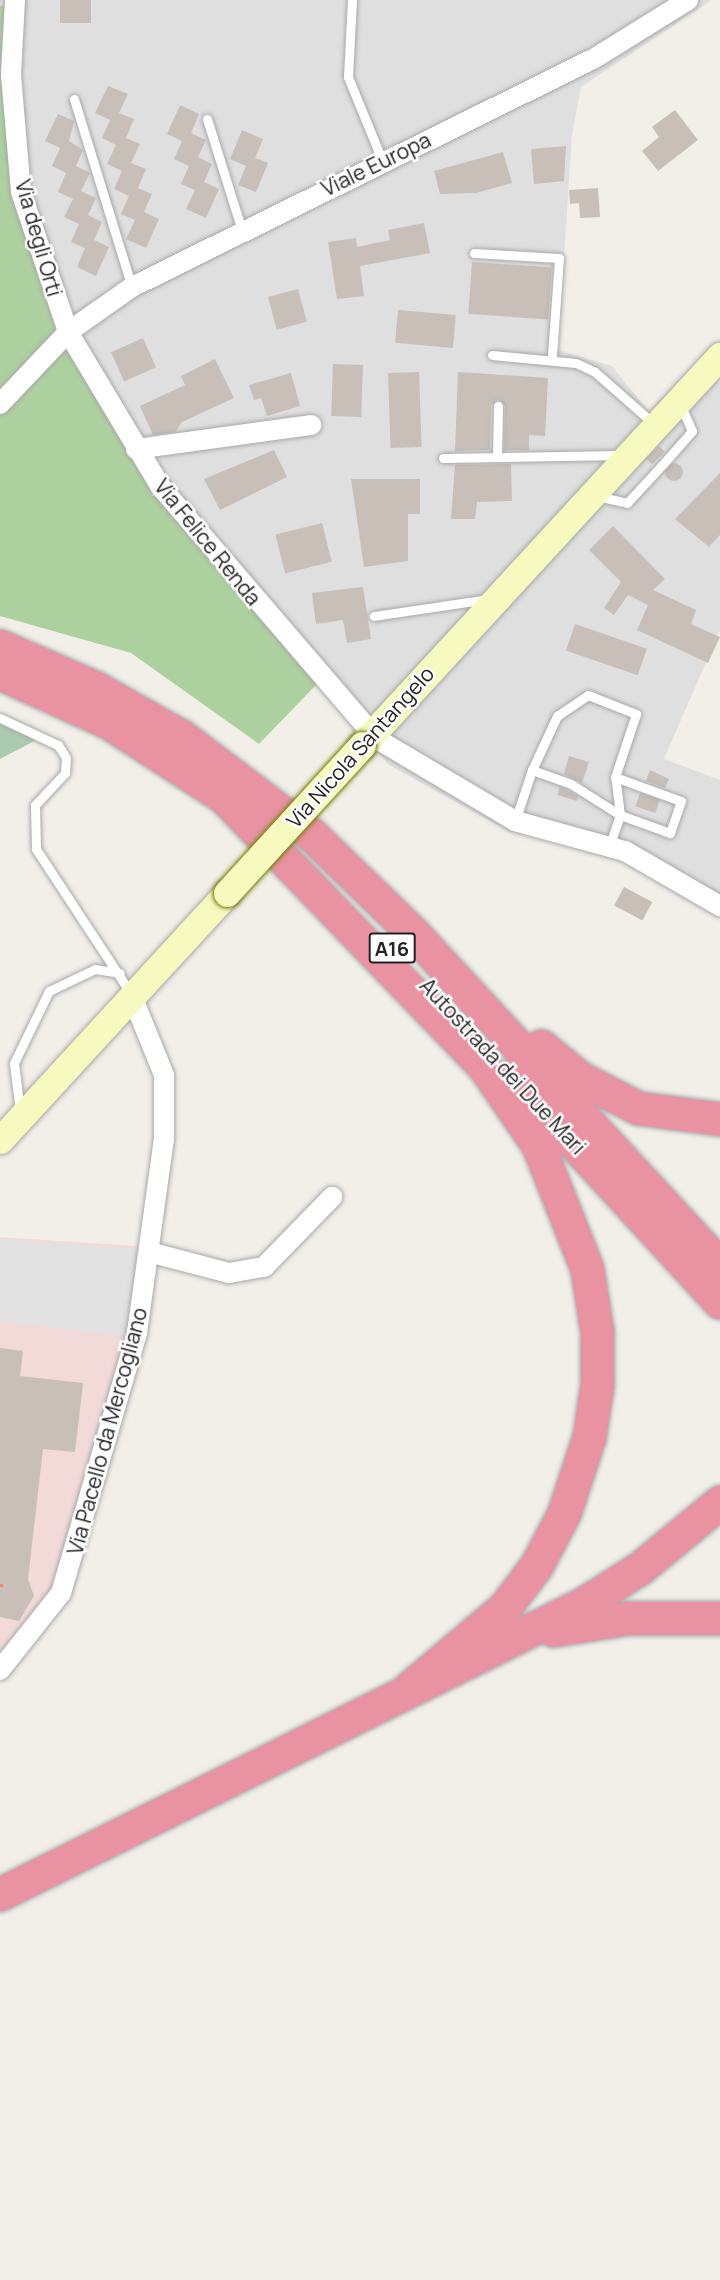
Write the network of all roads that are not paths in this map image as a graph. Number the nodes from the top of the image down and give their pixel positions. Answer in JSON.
{"nodes":[{"id":1,"x":15,"y":0,"type":"edge"},
{"id":2,"x":352,"y":0,"type":"edge"},
{"id":3,"x":688,"y":0,"type":"edge"},
{"id":4,"x":74,"y":99,"type":"dead end"},
{"id":5,"x":207,"y":119,"type":"dead end"},
{"id":6,"x":382,"y":160,"type":"junction"},
{"id":7,"x":242,"y":231,"type":"junction"},
{"id":8,"x":474,"y":253,"type":"dead end"},
{"id":9,"x":132,"y":287,"type":"junction"},
{"id":10,"x":68,"y":332,"type":"junction"},
{"id":11,"x":492,"y":355,"type":"dead end"},
{"id":12,"x":552,"y":356,"type":"junction"},
{"id":13,"x":720,"y":356,"type":"edge"},
{"id":14,"x":678,"y":400,"type":"junction"},
{"id":15,"x":0,"y":404,"type":"edge"},
{"id":16,"x":498,"y":406,"type":"dead end"},
{"id":17,"x":655,"y":424,"type":"junction"},
{"id":18,"x":311,"y":425,"type":"dead end"},
{"id":19,"x":136,"y":449,"type":"junction"},
{"id":20,"x":628,"y":455,"type":"junction"},
{"id":21,"x":497,"y":457,"type":"junction"},
{"id":22,"x":443,"y":458,"type":"dead end"},
{"id":23,"x":591,"y":494,"type":"junction"},
{"id":24,"x":496,"y":598,"type":"junction"},
{"id":25,"x":374,"y":616,"type":"dead end"},
{"id":26,"x":0,"y":646,"type":"edge"},
{"id":27,"x":0,"y":673,"type":"edge"},
{"id":28,"x":96,"y":688,"type":"junction"},
{"id":29,"x":0,"y":718,"type":"edge"},
{"id":30,"x":367,"y":740,"type":"junction"},
{"id":31,"x":532,"y":770,"type":"junction"},
{"id":32,"x":615,"y":777,"type":"junction"},
{"id":33,"x":217,"y":790,"type":"junction"},
{"id":34,"x":620,"y":814,"type":"junction"},
{"id":35,"x":515,"y":821,"type":"junction"},
{"id":36,"x":609,"y":847,"type":"junction"},
{"id":37,"x":720,"y":906,"type":"edge"},
{"id":38,"x":126,"y":985,"type":"junction"},
{"id":39,"x":21,"y":1117,"type":"junction"},
{"id":40,"x":720,"y":1119,"type":"edge"},
{"id":41,"x":0,"y":1140,"type":"edge"},
{"id":42,"x":332,"y":1197,"type":"dead end"},
{"id":43,"x":149,"y":1252,"type":"junction"},
{"id":44,"x":720,"y":1265,"type":"edge"},
{"id":45,"x":720,"y":1302,"type":"edge"},
{"id":46,"x":720,"y":1502,"type":"edge"},
{"id":47,"x":720,"y":1617,"type":"edge"},
{"id":48,"x":519,"y":1637,"type":"junction"},
{"id":49,"x":0,"y":1670,"type":"edge"},
{"id":50,"x":409,"y":1688,"type":"junction"},
{"id":51,"x":0,"y":1894,"type":"edge"}],
"edges":[{"from":1,"to":10,"type":"street","name":"Via degli Orti"},
{"from":2,"to":6,"type":"lane"},
{"from":3,"to":6,"type":"street","name":"Viale Europa"},
{"from":4,"to":9,"type":"lane"},
{"from":5,"to":7,"type":"lane"},
{"from":6,"to":7,"type":"street","name":"Viale Europa"},
{"from":7,"to":9,"type":"street","name":"Viale Europa"},
{"from":8,"to":12,"type":"lane"},
{"from":9,"to":10,"type":"street","name":"Viale Europa"},
{"from":10,"to":15,"type":"street","name":"Viale Europa"},
{"from":10,"to":19,"type":"street","name":"Via Felice Renda"},
{"from":11,"to":12,"type":"lane"},
{"from":12,"to":17,"type":"lane"},
{"from":13,"to":14,"type":"main road","name":"Via Nicola Santangelo"},
{"from":14,"to":17,"type":"main road","name":"Via Nicola Santangelo"},
{"from":14,"to":23,"type":"lane"},
{"from":16,"to":21,"type":"lane"},
{"from":17,"to":20,"type":"main road","name":"Via Nicola Santangelo"},
{"from":18,"to":19,"type":"street"},
{"from":19,"to":30,"type":"street","name":"Via Felice Renda"},
{"from":20,"to":21,"type":"lane"},
{"from":20,"to":23,"type":"main road","name":"Via Nicola Santangelo"},
{"from":21,"to":22,"type":"lane"},
{"from":23,"to":24,"type":"main road","name":"Via Nicola Santangelo"},
{"from":24,"to":25,"type":"lane"},
{"from":24,"to":30,"type":"main road","name":"Via Nicola Santangelo"},
{"from":26,"to":28,"type":"highway","name":"Autostrada dei Due Mari","number":"A16"},
{"from":27,"to":33,"type":"highway","name":"Autostrada dei Due Mari","number":"A16"},
{"from":28,"to":40,"type":"highway"},
{"from":28,"to":44,"type":"highway","name":"Autostrada dei Due Mari","number":"A16"},
{"from":29,"to":38,"type":"lane"},
{"from":30,"to":35,"type":"street","name":"Via Felice Renda"},
{"from":30,"to":38,"type":"main road","name":"Via Nicola Santangelo","bridge":true},
{"from":31,"to":32,"type":"lane"},
{"from":31,"to":34,"type":"lane"},
{"from":31,"to":35,"type":"lane"},
{"from":32,"to":34,"type":"lane"},
{"from":32,"to":34,"type":"lane"},
{"from":33,"to":45,"type":"highway","name":"Autostrada dei Due Mari","number":"A16"},
{"from":33,"to":50,"type":"highway"},
{"from":34,"to":36,"type":"lane"},
{"from":35,"to":36,"type":"street","name":"Via Felice Renda"},
{"from":36,"to":37,"type":"street","name":"Via Felice Renda"},
{"from":38,"to":39,"type":"main road","name":"Via Nicola Santangelo"},
{"from":38,"to":39,"type":"lane"},
{"from":38,"to":43,"type":"street","name":"Via Pacello da Mercogliano"},
{"from":39,"to":41,"type":"main road","name":"Via Nicola Santangelo"},
{"from":42,"to":43,"type":"street"},
{"from":43,"to":49,"type":"street","name":"Via Pacello da Mercogliano"},
{"from":46,"to":48,"type":"highway"},
{"from":47,"to":48,"type":"highway"},
{"from":48,"to":50,"type":"highway"},
{"from":50,"to":51,"type":"highway"}]}
